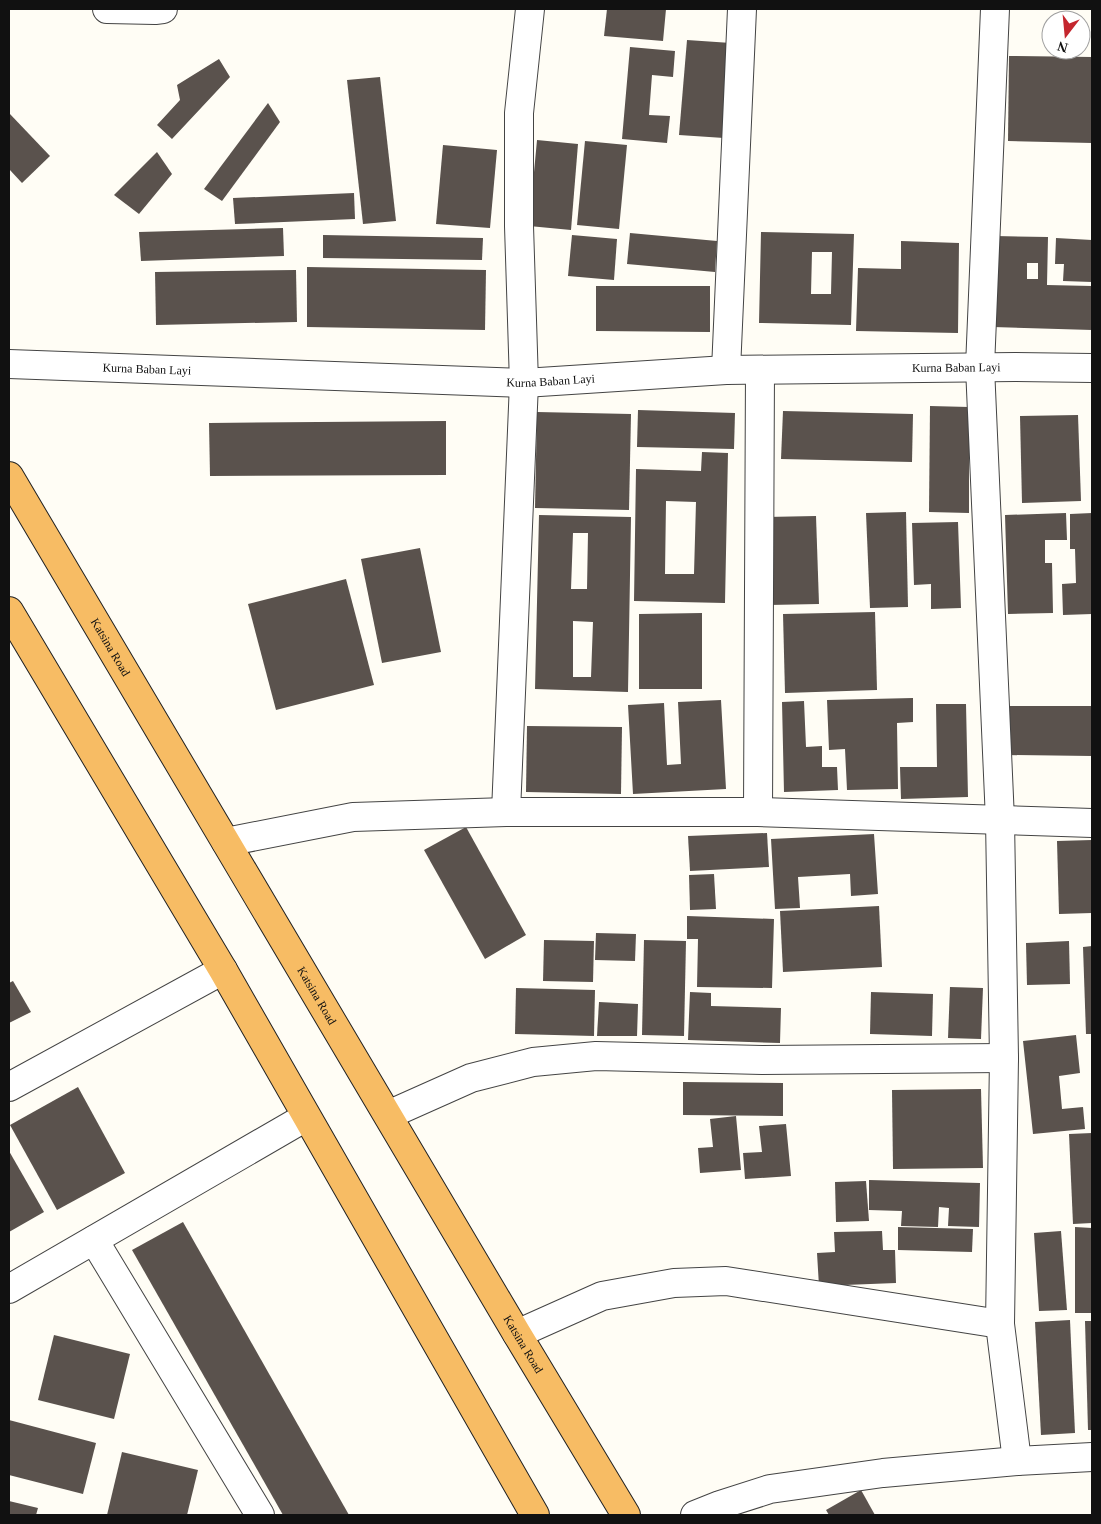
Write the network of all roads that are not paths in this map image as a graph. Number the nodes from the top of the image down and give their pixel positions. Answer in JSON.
{"nodes":[{"id":1,"x":107,"y":9,"type":"edge"},
{"id":2,"x":163,"y":9,"type":"edge"},
{"id":3,"x":530,"y":9,"type":"edge"},
{"id":4,"x":742,"y":9,"type":"edge"},
{"id":5,"x":995,"y":9,"type":"edge"},
{"id":6,"x":9,"y":364,"type":"edge"},
{"id":7,"x":980,"y":367,"type":"junction"},
{"id":8,"x":1092,"y":368,"type":"edge"},
{"id":9,"x":726,"y":370,"type":"junction"},
{"id":10,"x":760,"y":370,"type":"junction"},
{"id":11,"x":524,"y":383,"type":"junction"},
{"id":12,"x":9,"y":476,"type":"edge"},
{"id":13,"x":9,"y":611,"type":"edge"},
{"id":14,"x":506,"y":812,"type":"junction"},
{"id":15,"x":758,"y":812,"type":"junction"},
{"id":16,"x":1000,"y":820,"type":"junction"},
{"id":17,"x":1092,"y":823,"type":"edge"},
{"id":18,"x":226,"y":842,"type":"junction"},
{"id":19,"x":223,"y":970,"type":"junction"},
{"id":20,"x":1004,"y":1058,"type":"junction"},
{"id":21,"x":9,"y":1087,"type":"edge"},
{"id":22,"x":388,"y":1115,"type":"junction"},
{"id":23,"x":306,"y":1117,"type":"junction"},
{"id":24,"x":94,"y":1240,"type":"junction"},
{"id":25,"x":9,"y":1289,"type":"edge"},
{"id":26,"x":1000,"y":1324,"type":"junction"},
{"id":27,"x":517,"y":1334,"type":"junction"},
{"id":28,"x":1092,"y":1456,"type":"edge"},
{"id":29,"x":1017,"y":1461,"type":"junction"},
{"id":30,"x":260,"y":1515,"type":"edge"},
{"id":31,"x":535,"y":1515,"type":"edge"},
{"id":32,"x":626,"y":1515,"type":"edge"},
{"id":33,"x":696,"y":1515,"type":"edge"}],
"edges":[{"from":1,"to":2,"type":"street"},
{"from":3,"to":11,"type":"street"},
{"from":4,"to":9,"type":"street"},
{"from":5,"to":7,"type":"street"},
{"from":6,"to":11,"type":"street","name":"Kurna Baban Layi"},
{"from":7,"to":8,"type":"street","name":"Kurna Baban Layi"},
{"from":7,"to":10,"type":"street","name":"Kurna Baban Layi"},
{"from":7,"to":16,"type":"street"},
{"from":9,"to":10,"type":"street","name":"Kurna Baban Layi"},
{"from":9,"to":11,"type":"street","name":"Kurna Baban Layi"},
{"from":10,"to":15,"type":"street"},
{"from":11,"to":14,"type":"street"},
{"from":12,"to":18,"type":"highway","name":"Katsina Road"},
{"from":13,"to":19,"type":"highway"},
{"from":14,"to":15,"type":"street"},
{"from":14,"to":18,"type":"street"},
{"from":15,"to":16,"type":"street"},
{"from":16,"to":17,"type":"street"},
{"from":16,"to":20,"type":"street"},
{"from":18,"to":22,"type":"highway","name":"Katsina Road"},
{"from":19,"to":21,"type":"street"},
{"from":19,"to":23,"type":"highway"},
{"from":20,"to":22,"type":"street"},
{"from":20,"to":26,"type":"street"},
{"from":22,"to":27,"type":"highway","name":"Katsina Road"},
{"from":23,"to":24,"type":"street"},
{"from":23,"to":31,"type":"highway"},
{"from":24,"to":25,"type":"street"},
{"from":24,"to":30,"type":"street"},
{"from":26,"to":27,"type":"street"},
{"from":26,"to":29,"type":"street"},
{"from":27,"to":32,"type":"highway","name":"Katsina Road"},
{"from":28,"to":29,"type":"street"},
{"from":29,"to":33,"type":"street"}]}
